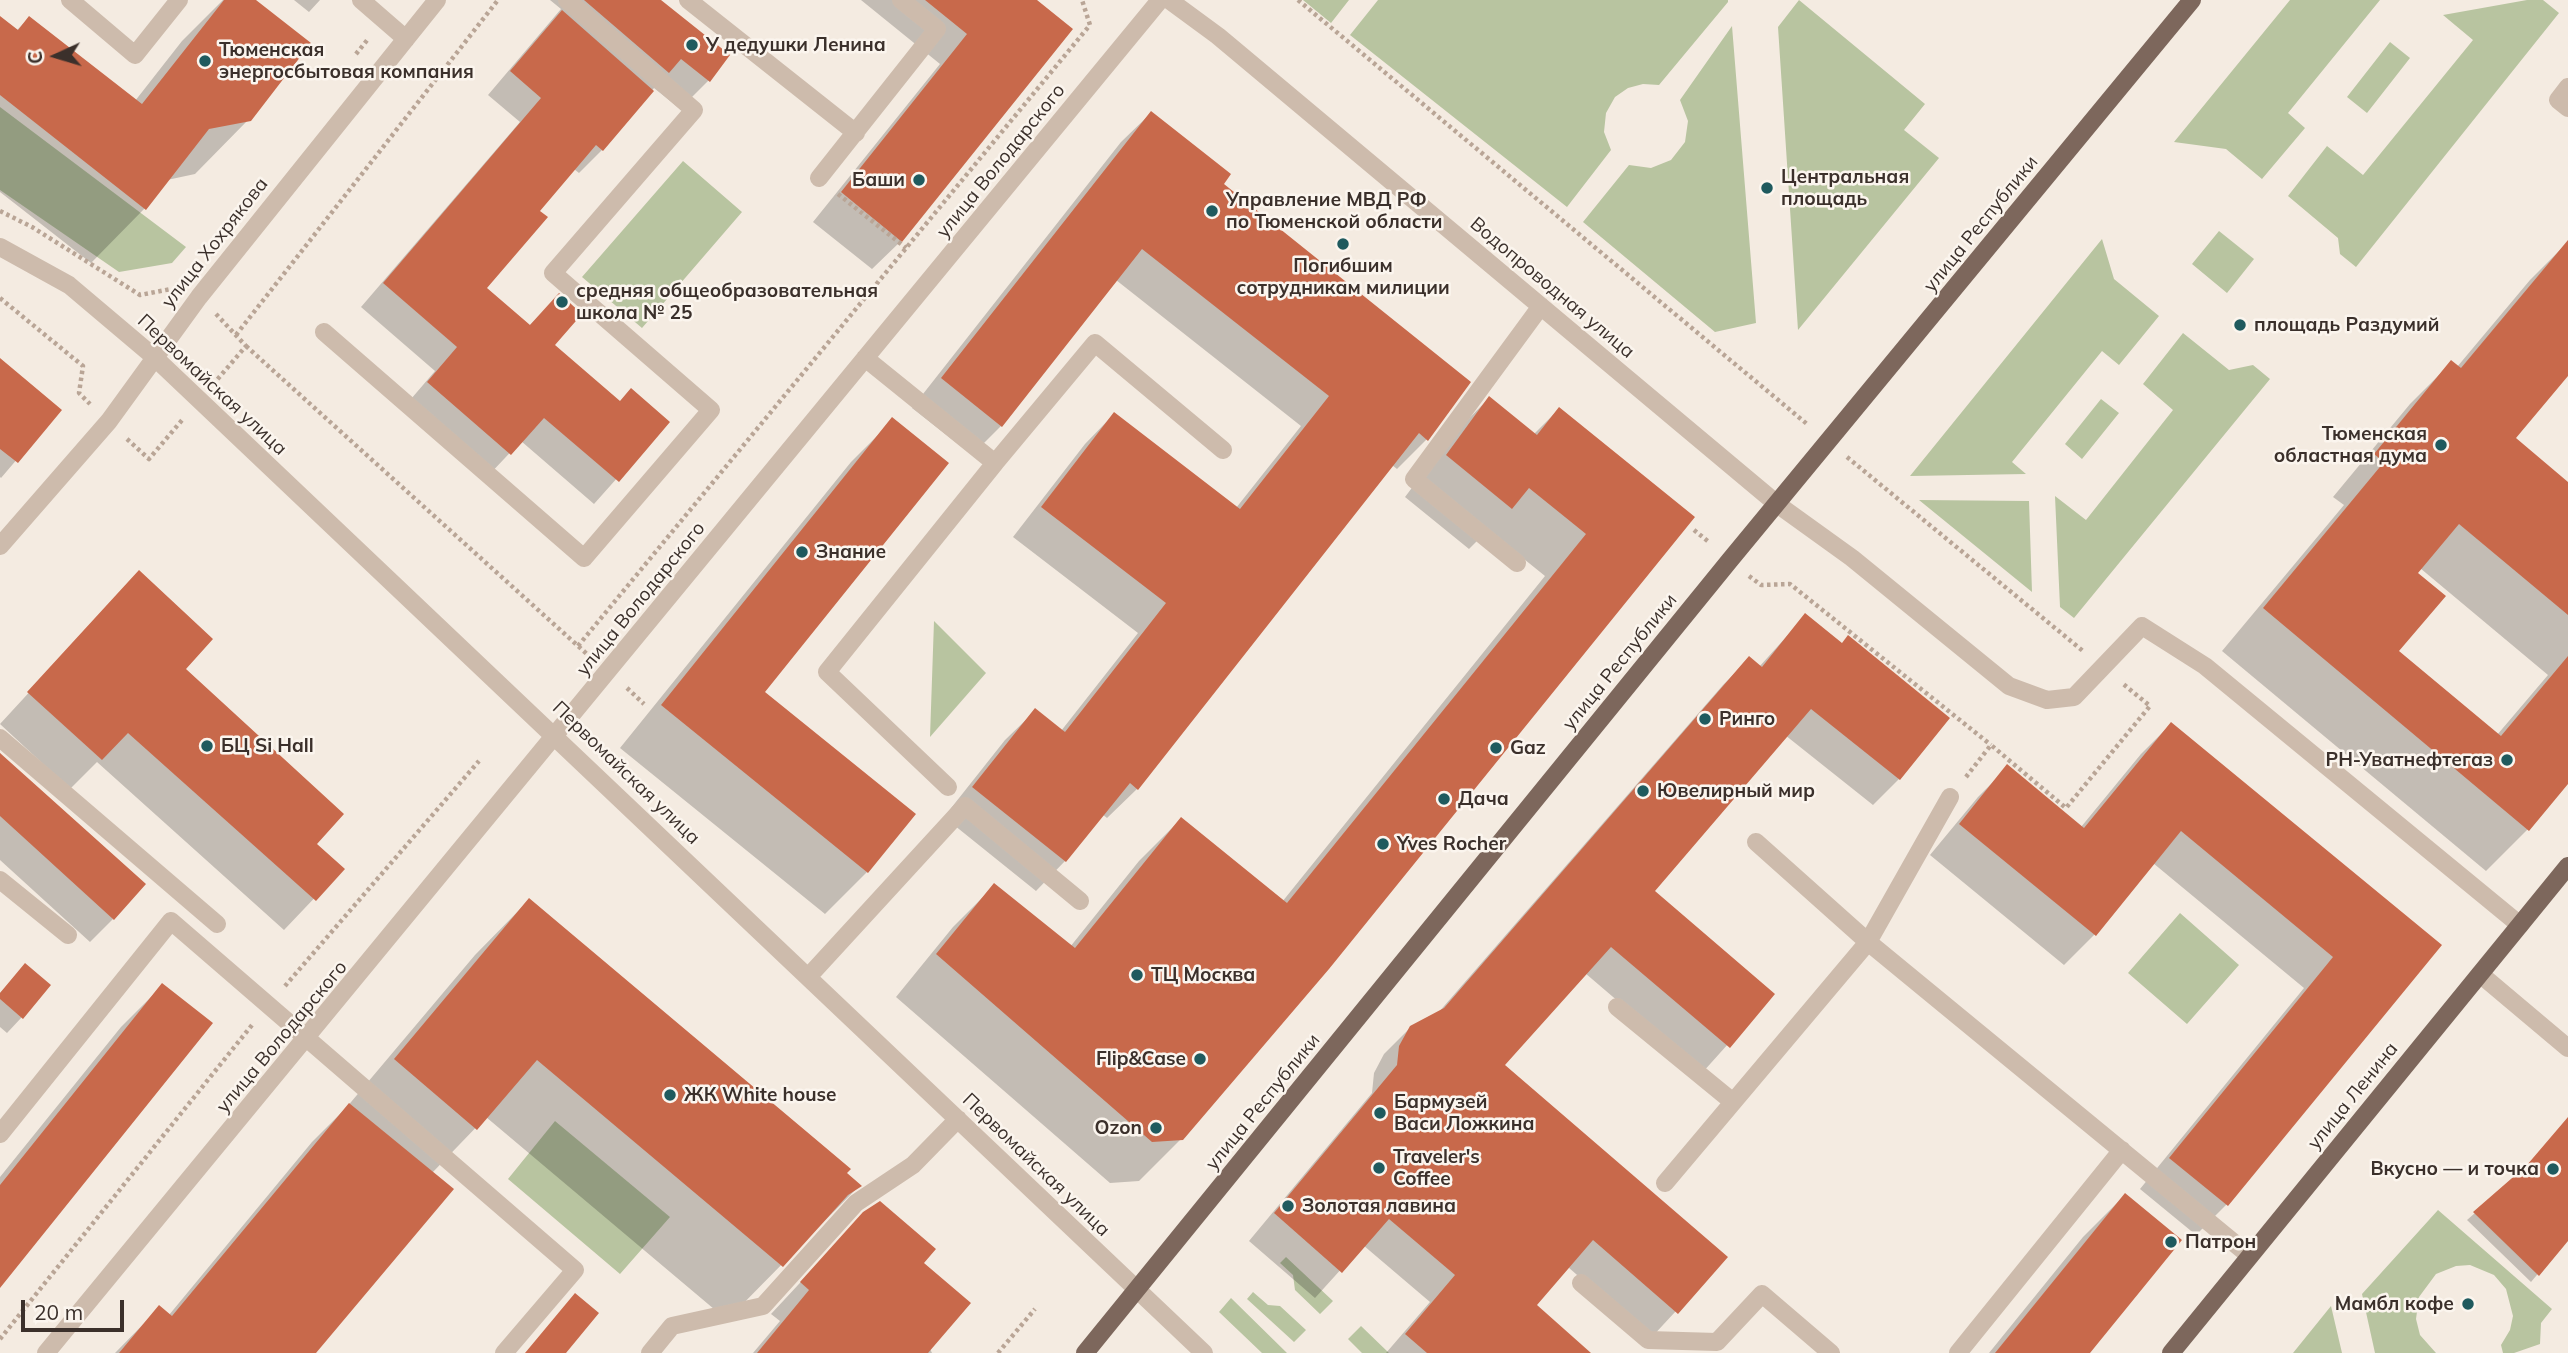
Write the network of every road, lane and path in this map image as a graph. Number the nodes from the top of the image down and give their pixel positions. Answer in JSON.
{"nodes":[{"id":1,"x":70,"y":0,"type":"edge"},
{"id":2,"x":179,"y":0,"type":"edge"},
{"id":3,"x":361,"y":0,"type":"edge"},
{"id":4,"x":437,"y":0,"type":"edge"},
{"id":5,"x":498,"y":0,"type":"edge"},
{"id":6,"x":567,"y":0,"type":"edge"},
{"id":7,"x":688,"y":0,"type":"edge"},
{"id":8,"x":901,"y":0,"type":"edge"},
{"id":9,"x":1082,"y":0,"type":"edge"},
{"id":10,"x":1160,"y":0,"type":"edge"},
{"id":11,"x":1169,"y":0,"type":"edge"},
{"id":12,"x":1298,"y":0,"type":"edge"},
{"id":13,"x":2192,"y":0,"type":"edge"},
{"id":14,"x":383,"y":19,"type":"junction"},
{"id":15,"x":406,"y":38,"type":"junction"},
{"id":16,"x":354,"y":57,"type":"dead end"},
{"id":17,"x":2568,"y":87,"type":"edge"},
{"id":18,"x":2568,"y":108,"type":"edge"},
{"id":19,"x":856,"y":133,"type":"junction"},
{"id":20,"x":818,"y":178,"type":"joint"},
{"id":21,"x":0,"y":211,"type":"edge"},
{"id":22,"x":0,"y":247,"type":"edge"},
{"id":23,"x":906,"y":248,"type":"junction"},
{"id":24,"x":180,"y":281,"type":"dead end"},
{"id":25,"x":0,"y":298,"type":"edge"},
{"id":26,"x":1541,"y":306,"type":"junction"},
{"id":27,"x":324,"y":332,"type":"dead end"},
{"id":28,"x":236,"y":335,"type":"dead end"},
{"id":29,"x":246,"y":346,"type":"dead end"},
{"id":30,"x":153,"y":356,"type":"junction"},
{"id":31,"x":865,"y":358,"type":"junction"},
{"id":32,"x":79,"y":393,"type":"dead end"},
{"id":33,"x":1828,"y":442,"type":"junction"},
{"id":34,"x":1223,"y":450,"type":"dead end"},
{"id":35,"x":995,"y":463,"type":"junction"},
{"id":36,"x":1777,"y":504,"type":"junction"},
{"id":37,"x":1694,"y":530,"type":"dead end"},
{"id":38,"x":0,"y":546,"type":"edge"},
{"id":39,"x":1730,"y":560,"type":"junction"},
{"id":40,"x":1517,"y":563,"type":"dead end"},
{"id":41,"x":578,"y":646,"type":"junction"},
{"id":42,"x":2103,"y":667,"type":"junction"},
{"id":43,"x":608,"y":671,"type":"junction"},
{"id":44,"x":644,"y":704,"type":"dead end"},
{"id":45,"x":556,"y":735,"type":"junction"},
{"id":46,"x":0,"y":738,"type":"edge"},
{"id":47,"x":1991,"y":744,"type":"junction"},
{"id":48,"x":479,"y":761,"type":"dead end"},
{"id":49,"x":948,"y":787,"type":"dead end"},
{"id":50,"x":1950,"y":796,"type":"joint"},
{"id":51,"x":1756,"y":842,"type":"dead end"},
{"id":52,"x":2568,"y":866,"type":"edge"},
{"id":53,"x":0,"y":880,"type":"edge"},
{"id":54,"x":1080,"y":901,"type":"dead end"},
{"id":55,"x":217,"y":924,"type":"dead end"},
{"id":56,"x":2520,"y":925,"type":"junction"},
{"id":57,"x":68,"y":935,"type":"dead end"},
{"id":58,"x":1868,"y":942,"type":"junction"},
{"id":59,"x":2480,"y":974,"type":"junction"},
{"id":60,"x":808,"y":976,"type":"junction"},
{"id":61,"x":269,"y":1004,"type":"junction"},
{"id":62,"x":1617,"y":1007,"type":"dead end"},
{"id":63,"x":307,"y":1040,"type":"junction"},
{"id":64,"x":2568,"y":1048,"type":"edge"},
{"id":65,"x":1733,"y":1102,"type":"junction"},
{"id":66,"x":958,"y":1119,"type":"junction"},
{"id":67,"x":0,"y":1134,"type":"edge"},
{"id":68,"x":2122,"y":1150,"type":"junction"},
{"id":69,"x":1665,"y":1183,"type":"dead end"},
{"id":70,"x":2250,"y":1256,"type":"junction"},
{"id":71,"x":1581,"y":1283,"type":"dead end"},
{"id":72,"x":1137,"y":1290,"type":"junction"},
{"id":73,"x":1035,"y":1309,"type":"dead end"},
{"id":74,"x":0,"y":1339,"type":"edge"},
{"id":75,"x":46,"y":1353,"type":"edge"},
{"id":76,"x":504,"y":1353,"type":"edge"},
{"id":77,"x":650,"y":1353,"type":"edge"},
{"id":78,"x":998,"y":1353,"type":"edge"},
{"id":79,"x":1085,"y":1353,"type":"edge"},
{"id":80,"x":1204,"y":1353,"type":"edge"},
{"id":81,"x":1831,"y":1353,"type":"edge"},
{"id":82,"x":1958,"y":1353,"type":"edge"},
{"id":83,"x":2171,"y":1353,"type":"edge"}],
"edges":[{"from":1,"to":2,"type":"street"},
{"from":3,"to":14,"type":"street"},
{"from":4,"to":15,"type":"street","name":"улица Хохрякова"},
{"from":5,"to":28,"type":"path"},
{"from":6,"to":27,"type":"street"},
{"from":7,"to":19,"type":"street"},
{"from":8,"to":19,"type":"street"},
{"from":9,"to":23,"type":"path"},
{"from":10,"to":31,"type":"street","name":"улица Володарского"},
{"from":11,"to":26,"type":"street","name":"Водопроводная улица"},
{"from":12,"to":33,"type":"path"},
{"from":13,"to":33,"type":"main road","name":"улица Республики"},
{"from":14,"to":15,"type":"street"},
{"from":14,"to":16,"type":"path"},
{"from":15,"to":30,"type":"street","name":"улица Хохрякова"},
{"from":17,"to":18,"type":"street"},
{"from":19,"to":20,"type":"street"},
{"from":20,"to":23,"type":"path"},
{"from":21,"to":24,"type":"path"},
{"from":22,"to":30,"type":"street","name":"Первомайская улица"},
{"from":23,"to":41,"type":"path"},
{"from":25,"to":32,"type":"path"},
{"from":26,"to":36,"type":"street","name":"Водопроводная улица"},
{"from":26,"to":40,"type":"street"},
{"from":29,"to":41,"type":"path"},
{"from":30,"to":38,"type":"street","name":"улица Хохрякова"},
{"from":30,"to":45,"type":"street","name":"Первомайская улица"},
{"from":31,"to":35,"type":"street"},
{"from":31,"to":43,"type":"street","name":"улица Володарского"},
{"from":33,"to":36,"type":"main road","name":"улица Республики"},
{"from":33,"to":42,"type":"path"},
{"from":34,"to":35,"type":"street"},
{"from":35,"to":49,"type":"street"},
{"from":36,"to":39,"type":"main road","name":"улица Республики"},
{"from":36,"to":42,"type":"street","name":"Водопроводная улица"},
{"from":37,"to":39,"type":"path"},
{"from":39,"to":47,"type":"path"},
{"from":39,"to":72,"type":"main road","name":"улица Республики"},
{"from":41,"to":43,"type":"path"},
{"from":42,"to":47,"type":"path"},
{"from":42,"to":56,"type":"street","name":"Водопроводная улица"},
{"from":43,"to":44,"type":"path"},
{"from":43,"to":45,"type":"street","name":"улица Володарского"},
{"from":45,"to":60,"type":"street","name":"Первомайская улица"},
{"from":45,"to":63,"type":"street","name":"улица Володарского"},
{"from":46,"to":55,"type":"street"},
{"from":47,"to":50,"type":"path"},
{"from":48,"to":61,"type":"path"},
{"from":50,"to":58,"type":"street"},
{"from":51,"to":58,"type":"street"},
{"from":52,"to":56,"type":"main road","name":"улица Ленина"},
{"from":53,"to":57,"type":"street"},
{"from":54,"to":60,"type":"street"},
{"from":56,"to":59,"type":"main road","name":"улица Ленина"},
{"from":58,"to":65,"type":"street"},
{"from":58,"to":68,"type":"street"},
{"from":59,"to":64,"type":"street"},
{"from":59,"to":70,"type":"main road","name":"улица Ленина"},
{"from":60,"to":66,"type":"street","name":"Первомайская улица"},
{"from":61,"to":63,"type":"street"},
{"from":61,"to":67,"type":"street"},
{"from":61,"to":74,"type":"path"},
{"from":62,"to":65,"type":"street"},
{"from":63,"to":75,"type":"street","name":"улица Володарского"},
{"from":63,"to":76,"type":"street"},
{"from":65,"to":69,"type":"street"},
{"from":66,"to":72,"type":"street","name":"Первомайская улица"},
{"from":66,"to":77,"type":"street"},
{"from":68,"to":70,"type":"street"},
{"from":68,"to":82,"type":"street"},
{"from":70,"to":83,"type":"main road","name":"улица Ленина"},
{"from":71,"to":81,"type":"street"},
{"from":72,"to":79,"type":"main road","name":"улица Республики"},
{"from":72,"to":80,"type":"street","name":"Первомайская улица"},
{"from":73,"to":78,"type":"path"}]}
